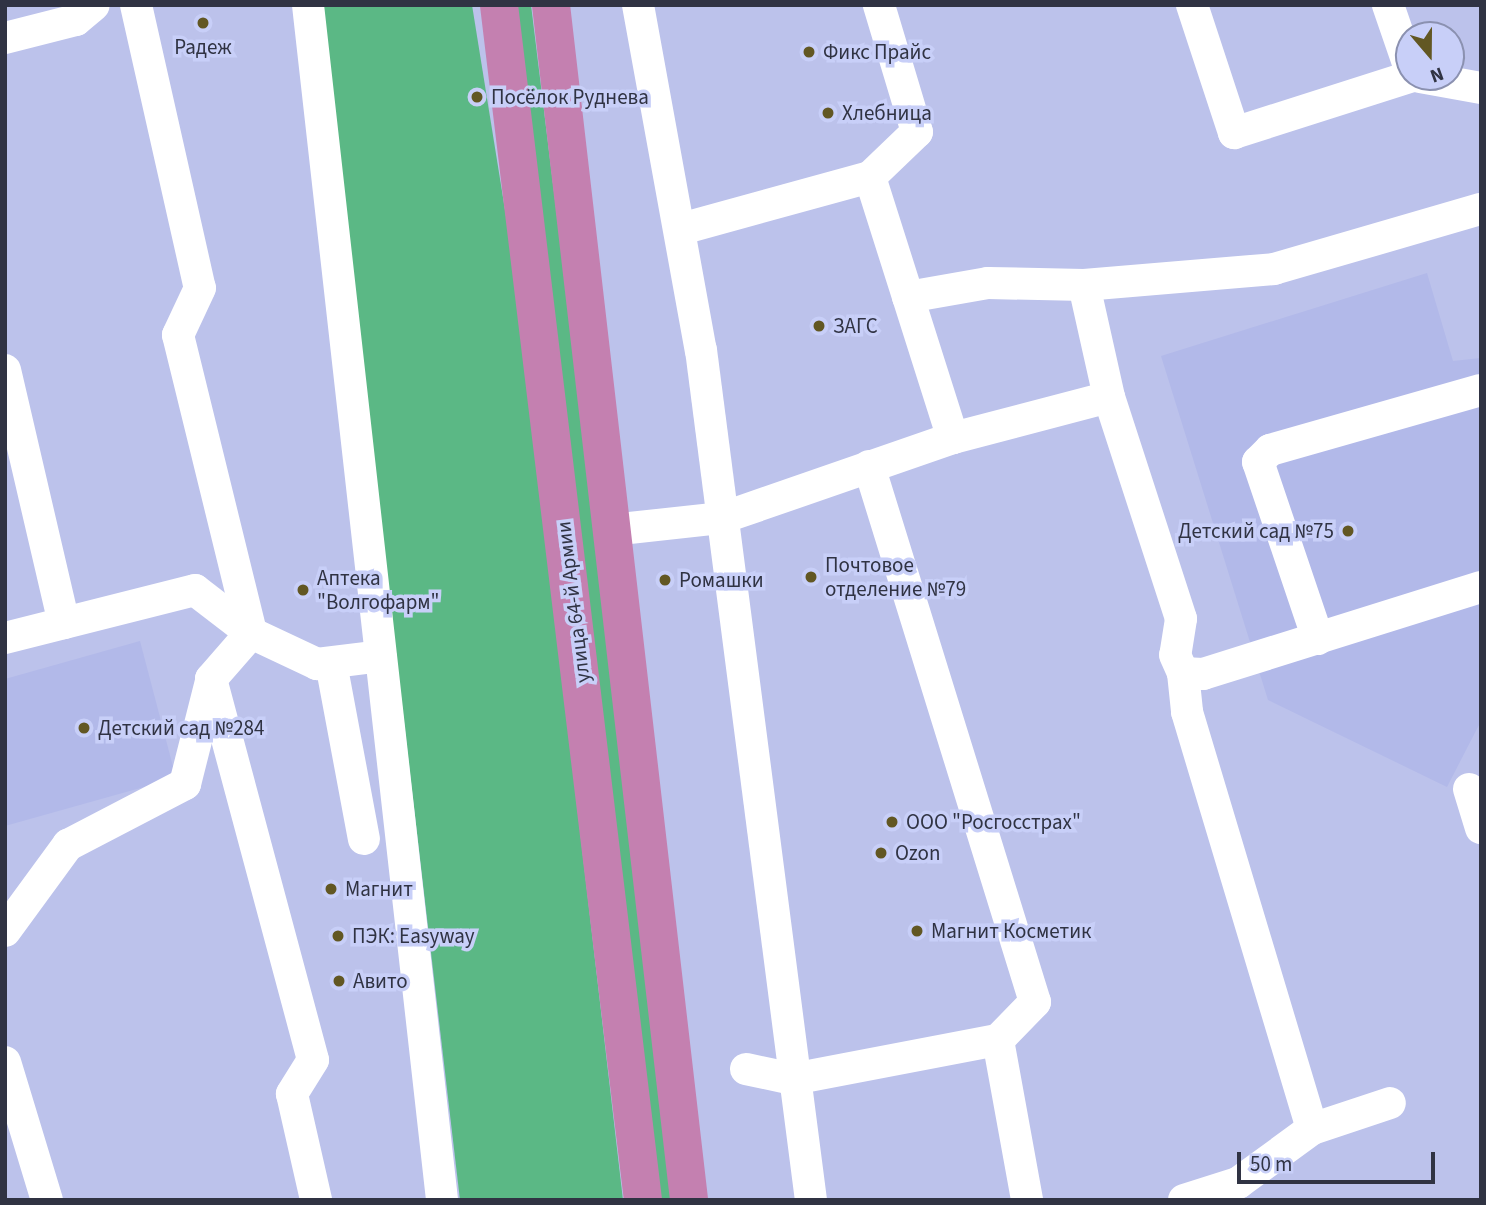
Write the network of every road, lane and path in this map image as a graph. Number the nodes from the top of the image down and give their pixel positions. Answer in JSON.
{"nodes":[{"id":1,"x":94,"y":5,"type":"edge"},
{"id":2,"x":136,"y":5,"type":"edge"},
{"id":3,"x":308,"y":5,"type":"edge"},
{"id":4,"x":499,"y":5,"type":"edge"},
{"id":5,"x":551,"y":5,"type":"edge"},
{"id":6,"x":638,"y":5,"type":"edge"},
{"id":7,"x":879,"y":5,"type":"edge"},
{"id":8,"x":1192,"y":5,"type":"edge"},
{"id":9,"x":1388,"y":5,"type":"edge"},
{"id":10,"x":1395,"y":25,"type":"edge"},
{"id":11,"x":5,"y":38,"type":"edge"},
{"id":12,"x":1395,"y":82,"type":"edge"},
{"id":13,"x":870,"y":177,"type":"junction"},
{"id":14,"x":1481,"y":209,"type":"edge"},
{"id":15,"x":681,"y":229,"type":"junction"},
{"id":16,"x":1084,"y":285,"type":"junction"},
{"id":17,"x":908,"y":297,"type":"junction"},
{"id":18,"x":5,"y":370,"type":"edge"},
{"id":19,"x":1481,"y":390,"type":"edge"},
{"id":20,"x":1109,"y":397,"type":"junction"},
{"id":21,"x":953,"y":438,"type":"junction"},
{"id":22,"x":869,"y":466,"type":"junction"},
{"id":23,"x":722,"y":517,"type":"junction"},
{"id":24,"x":611,"y":530,"type":"junction"},
{"id":25,"x":1481,"y":587,"type":"edge"},
{"id":26,"x":64,"y":623,"type":"junction"},
{"id":27,"x":251,"y":632,"type":"junction"},
{"id":28,"x":5,"y":638,"type":"edge"},
{"id":29,"x":1318,"y":639,"type":"junction"},
{"id":30,"x":381,"y":656,"type":"junction"},
{"id":31,"x":331,"y":663,"type":"junction"},
{"id":32,"x":1183,"y":673,"type":"junction"},
{"id":33,"x":211,"y":679,"type":"junction"},
{"id":34,"x":1469,"y":789,"type":"dead end"},
{"id":35,"x":1481,"y":828,"type":"edge"},
{"id":36,"x":364,"y":839,"type":"dead end"},
{"id":37,"x":5,"y":931,"type":"edge"},
{"id":38,"x":999,"y":1040,"type":"junction"},
{"id":39,"x":5,"y":1062,"type":"edge"},
{"id":40,"x":746,"y":1069,"type":"dead end"},
{"id":41,"x":793,"y":1079,"type":"junction"},
{"id":42,"x":1390,"y":1103,"type":"dead end"},
{"id":43,"x":1312,"y":1129,"type":"junction"},
{"id":44,"x":47,"y":1200,"type":"edge"},
{"id":45,"x":316,"y":1200,"type":"edge"},
{"id":46,"x":442,"y":1200,"type":"edge"},
{"id":47,"x":643,"y":1200,"type":"edge"},
{"id":48,"x":689,"y":1200,"type":"edge"},
{"id":49,"x":811,"y":1200,"type":"edge"},
{"id":50,"x":1027,"y":1200,"type":"edge"},
{"id":51,"x":1184,"y":1200,"type":"edge"}],
"edges":[{"from":1,"to":11,"type":"street"},
{"from":2,"to":27,"type":"street"},
{"from":3,"to":30,"type":"street"},
{"from":4,"to":47,"type":"highway","name":"улица 64-й Армии"},
{"from":5,"to":24,"type":"highway"},
{"from":6,"to":15,"type":"street"},
{"from":7,"to":13,"type":"street"},
{"from":8,"to":12,"type":"street"},
{"from":9,"to":10,"type":"street"},
{"from":13,"to":15,"type":"street"},
{"from":13,"to":17,"type":"street"},
{"from":14,"to":16,"type":"street"},
{"from":15,"to":23,"type":"street"},
{"from":16,"to":17,"type":"street"},
{"from":16,"to":20,"type":"street"},
{"from":17,"to":21,"type":"street"},
{"from":18,"to":26,"type":"street"},
{"from":19,"to":29,"type":"street"},
{"from":20,"to":21,"type":"street"},
{"from":20,"to":32,"type":"street"},
{"from":21,"to":22,"type":"street"},
{"from":22,"to":23,"type":"street"},
{"from":22,"to":38,"type":"street"},
{"from":23,"to":24,"type":"street"},
{"from":23,"to":41,"type":"street"},
{"from":24,"to":48,"type":"highway"},
{"from":25,"to":29,"type":"street"},
{"from":26,"to":27,"type":"street"},
{"from":26,"to":28,"type":"street"},
{"from":27,"to":31,"type":"street"},
{"from":27,"to":33,"type":"street"},
{"from":29,"to":32,"type":"street"},
{"from":30,"to":31,"type":"street"},
{"from":30,"to":46,"type":"street"},
{"from":31,"to":36,"type":"street"},
{"from":32,"to":43,"type":"street"},
{"from":33,"to":37,"type":"street"},
{"from":33,"to":45,"type":"street"},
{"from":34,"to":35,"type":"street"},
{"from":38,"to":41,"type":"street"},
{"from":38,"to":50,"type":"street"},
{"from":39,"to":44,"type":"street"},
{"from":40,"to":41,"type":"street"},
{"from":41,"to":49,"type":"street"},
{"from":42,"to":43,"type":"street"},
{"from":43,"to":51,"type":"street"}]}
